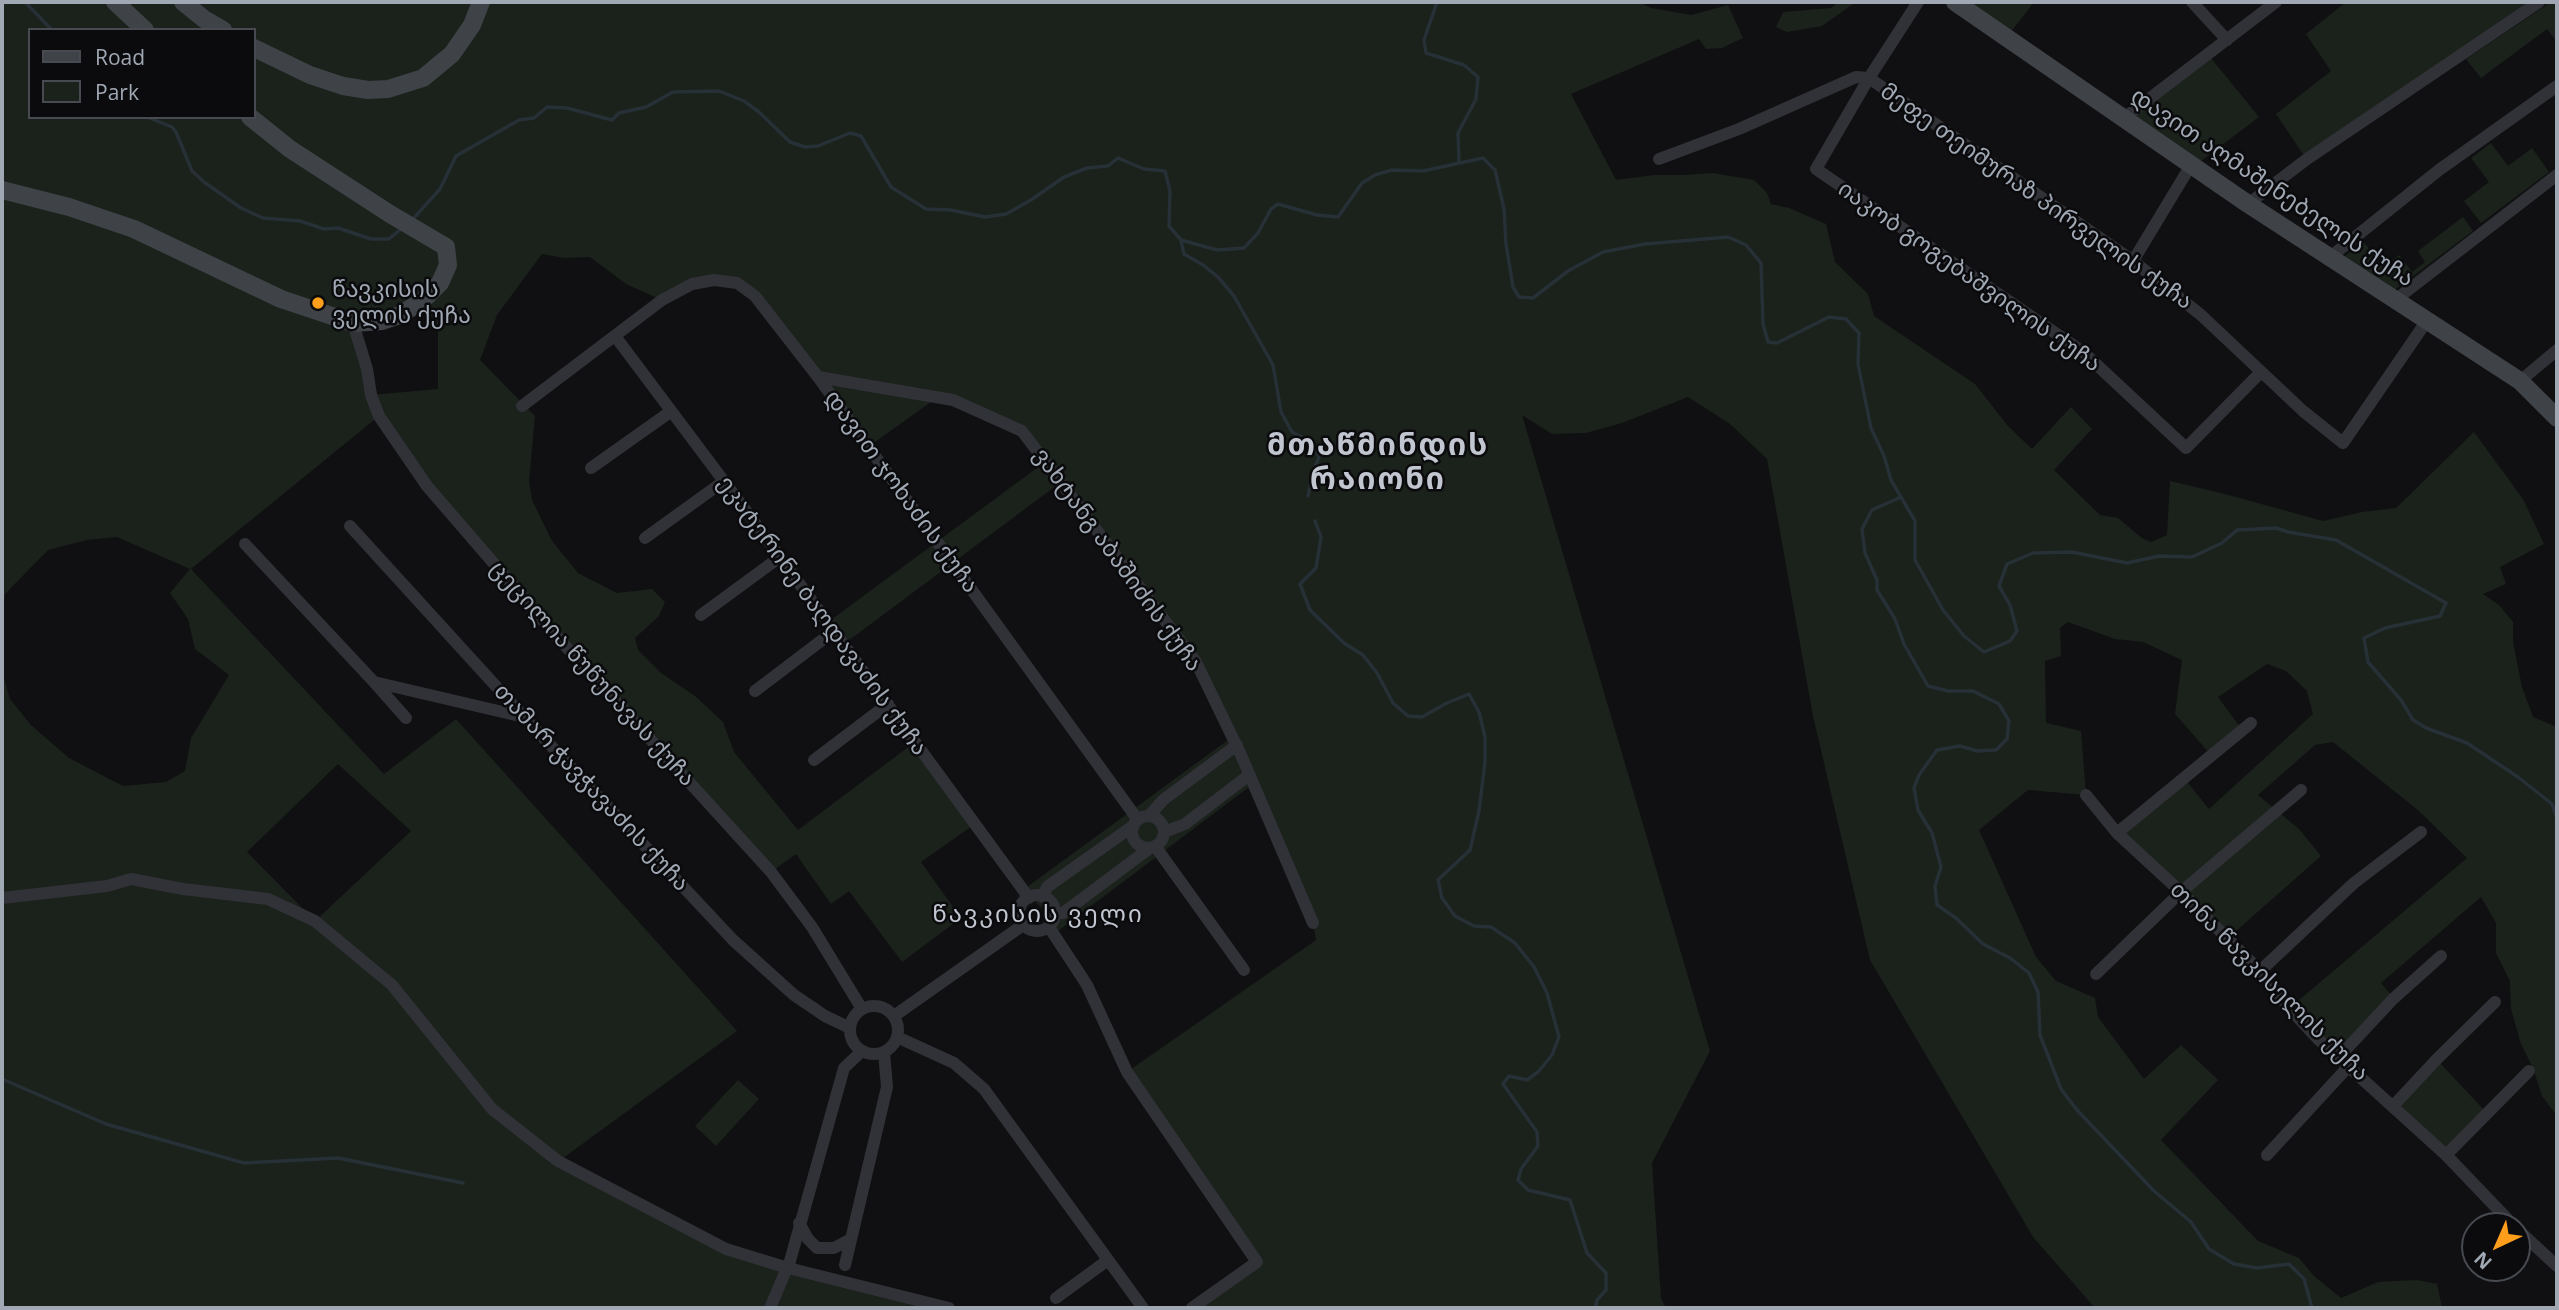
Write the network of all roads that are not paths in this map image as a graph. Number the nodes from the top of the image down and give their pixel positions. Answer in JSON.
{"nodes":[{"id":1,"x":115,"y":2,"type":"edge"},
{"id":2,"x":183,"y":2,"type":"edge"},
{"id":3,"x":481,"y":2,"type":"edge"},
{"id":4,"x":1918,"y":2,"type":"edge"},
{"id":5,"x":1955,"y":2,"type":"edge"},
{"id":6,"x":2192,"y":2,"type":"edge"},
{"id":7,"x":2276,"y":2,"type":"edge"},
{"id":8,"x":2539,"y":2,"type":"edge"},
{"id":9,"x":143,"y":28,"type":"edge"},
{"id":10,"x":220,"y":28,"type":"edge"},
{"id":11,"x":2227,"y":40,"type":"junction"},
{"id":12,"x":256,"y":49,"type":"edge"},
{"id":13,"x":1869,"y":78,"type":"junction"},
{"id":14,"x":2557,"y":86,"type":"edge"},
{"id":15,"x":2124,"y":118,"type":"junction"},
{"id":16,"x":252,"y":119,"type":"edge"},
{"id":17,"x":1659,"y":159,"type":"dead end"},
{"id":18,"x":2191,"y":165,"type":"junction"},
{"id":19,"x":2557,"y":175,"type":"edge"},
{"id":20,"x":2,"y":190,"type":"edge"},
{"id":21,"x":2248,"y":204,"type":"junction"},
{"id":22,"x":2329,"y":258,"type":"junction"},
{"id":23,"x":2133,"y":261,"type":"junction"},
{"id":24,"x":2394,"y":301,"type":"junction"},
{"id":25,"x":2426,"y":322,"type":"junction"},
{"id":26,"x":353,"y":323,"type":"junction"},
{"id":27,"x":615,"y":336,"type":"junction"},
{"id":28,"x":2557,"y":349,"type":"edge"},
{"id":29,"x":2261,"y":372,"type":"junction"},
{"id":30,"x":818,"y":377,"type":"junction"},
{"id":31,"x":2520,"y":381,"type":"junction"},
{"id":32,"x":522,"y":406,"type":"dead end"},
{"id":33,"x":670,"y":412,"type":"junction"},
{"id":34,"x":2557,"y":418,"type":"edge"},
{"id":35,"x":592,"y":468,"type":"dead end"},
{"id":36,"x":724,"y":481,"type":"junction"},
{"id":37,"x":350,"y":526,"type":"dead end"},
{"id":38,"x":645,"y":538,"type":"dead end"},
{"id":39,"x":245,"y":544,"type":"dead end"},
{"id":40,"x":780,"y":556,"type":"junction"},
{"id":41,"x":701,"y":615,"type":"dead end"},
{"id":42,"x":834,"y":631,"type":"junction"},
{"id":43,"x":374,"y":682,"type":"junction"},
{"id":44,"x":755,"y":691,"type":"dead end"},
{"id":45,"x":888,"y":704,"type":"junction"},
{"id":46,"x":524,"y":717,"type":"junction"},
{"id":47,"x":406,"y":718,"type":"dead end"},
{"id":48,"x":2251,"y":723,"type":"dead end"},
{"id":49,"x":1237,"y":745,"type":"junction"},
{"id":50,"x":814,"y":760,"type":"dead end"},
{"id":51,"x":1249,"y":775,"type":"junction"},
{"id":52,"x":2301,"y":790,"type":"dead end"},
{"id":53,"x":2086,"y":795,"type":"dead end"},
{"id":54,"x":1140,"y":820,"type":"junction"},
{"id":55,"x":1164,"y":832,"type":"junction"},
{"id":56,"x":2421,"y":832,"type":"dead end"},
{"id":57,"x":2117,"y":833,"type":"junction"},
{"id":58,"x":1152,"y":847,"type":"junction"},
{"id":59,"x":2181,"y":892,"type":"junction"},
{"id":60,"x":1043,"y":897,"type":"junction"},
{"id":61,"x":2,"y":898,"type":"edge"},
{"id":62,"x":1028,"y":898,"type":"junction"},
{"id":63,"x":1055,"y":913,"type":"junction"},
{"id":64,"x":1312,"y":923,"type":"dead end"},
{"id":65,"x":1023,"y":925,"type":"junction"},
{"id":66,"x":1049,"y":927,"type":"junction"},
{"id":67,"x":2441,"y":957,"type":"dead end"},
{"id":68,"x":1244,"y":970,"type":"dead end"},
{"id":69,"x":2260,"y":971,"type":"junction"},
{"id":70,"x":2095,"y":974,"type":"dead end"},
{"id":71,"x":2495,"y":1002,"type":"dead end"},
{"id":72,"x":862,"y":1009,"type":"junction"},
{"id":73,"x":894,"y":1016,"type":"junction"},
{"id":74,"x":850,"y":1028,"type":"junction"},
{"id":75,"x":897,"y":1037,"type":"junction"},
{"id":76,"x":862,"y":1051,"type":"junction"},
{"id":77,"x":884,"y":1052,"type":"junction"},
{"id":78,"x":2338,"y":1058,"type":"junction"},
{"id":79,"x":2348,"y":1067,"type":"junction"},
{"id":80,"x":2529,"y":1071,"type":"dead end"},
{"id":81,"x":2394,"y":1105,"type":"junction"},
{"id":82,"x":2267,"y":1155,"type":"dead end"},
{"id":83,"x":2446,"y":1155,"type":"junction"},
{"id":84,"x":2500,"y":1212,"type":"edge"},
{"id":85,"x":799,"y":1223,"type":"junction"},
{"id":86,"x":851,"y":1239,"type":"junction"},
{"id":87,"x":2531,"y":1242,"type":"edge"},
{"id":88,"x":1108,"y":1260,"type":"junction"},
{"id":89,"x":845,"y":1265,"type":"dead end"},
{"id":90,"x":2557,"y":1266,"type":"edge"},
{"id":91,"x":788,"y":1268,"type":"junction"},
{"id":92,"x":1056,"y":1298,"type":"dead end"},
{"id":93,"x":770,"y":1308,"type":"edge"},
{"id":94,"x":949,"y":1308,"type":"edge"},
{"id":95,"x":1143,"y":1308,"type":"edge"},
{"id":96,"x":1192,"y":1308,"type":"edge"}],
"edges":[{"from":1,"to":9,"type":"main road"},
{"from":2,"to":10,"type":"main road"},
{"from":3,"to":12,"type":"main road"},
{"from":4,"to":13,"type":"street","name":"იაკობ გოგებაშვილის ქუჩა"},
{"from":5,"to":15,"type":"main road","name":"დავით აღმაშენებელის ქუჩა"},
{"from":6,"to":11,"type":"street"},
{"from":7,"to":11,"type":"street"},
{"from":8,"to":21,"type":"street"},
{"from":11,"to":15,"type":"street"},
{"from":13,"to":17,"type":"street"},
{"from":13,"to":23,"type":"street","name":"მეფე თეიმურაზ პირველის ქუჩა"},
{"from":13,"to":29,"type":"street","name":"იაკობ გოგებაშვილის ქუჩა"},
{"from":14,"to":22,"type":"street"},
{"from":15,"to":18,"type":"main road","name":"დავით აღმაშენებელის ქუჩა"},
{"from":16,"to":26,"type":"main road"},
{"from":18,"to":21,"type":"main road","name":"დავით აღმაშენებელის ქუჩა"},
{"from":18,"to":23,"type":"street"},
{"from":19,"to":24,"type":"street"},
{"from":20,"to":26,"type":"main road"},
{"from":21,"to":22,"type":"main road","name":"დავით აღმაშენებელის ქუჩა"},
{"from":22,"to":24,"type":"main road","name":"დავით აღმაშენებელის ქუჩა"},
{"from":23,"to":29,"type":"street","name":"მეფე თეიმურაზ პირველის ქუჩა"},
{"from":24,"to":25,"type":"main road","name":"დავით აღმაშენებელის ქუჩა"},
{"from":25,"to":29,"type":"street","name":"მეფე თეიმურაზ პირველის ქუჩა"},
{"from":25,"to":31,"type":"main road","name":"დავით აღმაშენებელის ქუჩა"},
{"from":26,"to":72,"type":"street","name":"ცეცილია წუწუნავას ქუჩა"},
{"from":27,"to":30,"type":"street","name":"დავით ჯოხაძის ქუჩა"},
{"from":27,"to":32,"type":"street"},
{"from":27,"to":33,"type":"street","name":"ეკატერინე ბაღდავაძის ქუჩა"},
{"from":28,"to":31,"type":"street"},
{"from":30,"to":49,"type":"street","name":"ვახტანგ აბაშიძის ქუჩა"},
{"from":30,"to":54,"type":"street","name":"დავით ჯოხაძის ქუჩა"},
{"from":31,"to":34,"type":"main road","name":"დავით აღმაშენებელის ქუჩა"},
{"from":33,"to":35,"type":"street"},
{"from":33,"to":36,"type":"street","name":"ეკატერინე ბაღდავაძის ქუჩა"},
{"from":36,"to":38,"type":"street"},
{"from":36,"to":40,"type":"street","name":"ეკატერინე ბაღდავაძის ქუჩა"},
{"from":37,"to":46,"type":"street","name":"თამარ ჭავჭავაძის ქუჩა"},
{"from":39,"to":43,"type":"street"},
{"from":40,"to":41,"type":"street"},
{"from":40,"to":42,"type":"street","name":"ეკატერინე ბაღდავაძის ქუჩა"},
{"from":42,"to":44,"type":"street"},
{"from":42,"to":45,"type":"street","name":"ეკატერინე ბაღდავაძის ქუჩა"},
{"from":43,"to":46,"type":"street"},
{"from":43,"to":47,"type":"street"},
{"from":45,"to":50,"type":"street"},
{"from":45,"to":62,"type":"street","name":"ეკატერინე ბაღდავაძის ქუჩა"},
{"from":46,"to":74,"type":"street","name":"თამარ ჭავჭავაძის ქუჩა"},
{"from":48,"to":57,"type":"street"},
{"from":49,"to":51,"type":"street","name":"ვახტანგ აბაშიძის ქუჩა"},
{"from":49,"to":54,"type":"street"},
{"from":51,"to":55,"type":"street"},
{"from":51,"to":64,"type":"street","name":"ვახტანგ აბაშიძის ქუჩა"},
{"from":52,"to":59,"type":"street"},
{"from":53,"to":57,"type":"street","name":"თინა წავკისელის ქუჩა"},
{"from":54,"to":55,"type":"street"},
{"from":54,"to":58,"type":"street"},
{"from":54,"to":60,"type":"street"},
{"from":55,"to":58,"type":"street"},
{"from":56,"to":69,"type":"street"},
{"from":57,"to":59,"type":"street","name":"თინა წავკისელის ქუჩა"},
{"from":58,"to":63,"type":"street"},
{"from":58,"to":68,"type":"street"},
{"from":59,"to":69,"type":"street","name":"თინა წავკისელის ქუჩა"},
{"from":59,"to":70,"type":"street"},
{"from":60,"to":62,"type":"street"},
{"from":60,"to":63,"type":"street"},
{"from":61,"to":91,"type":"street"},
{"from":62,"to":65,"type":"street"},
{"from":63,"to":66,"type":"street"},
{"from":65,"to":66,"type":"street"},
{"from":65,"to":73,"type":"street"},
{"from":66,"to":96,"type":"street"},
{"from":67,"to":78,"type":"street"},
{"from":69,"to":78,"type":"street","name":"თინა წავკისელის ქუჩა"},
{"from":71,"to":81,"type":"street"},
{"from":72,"to":73,"type":"street"},
{"from":72,"to":74,"type":"street"},
{"from":73,"to":75,"type":"street"},
{"from":74,"to":76,"type":"street"},
{"from":75,"to":77,"type":"street"},
{"from":75,"to":88,"type":"street"},
{"from":76,"to":77,"type":"street"},
{"from":76,"to":85,"type":"street"},
{"from":77,"to":86,"type":"street"},
{"from":78,"to":79,"type":"street","name":"თინა წავკისელის ქუჩა"},
{"from":79,"to":81,"type":"street","name":"თინა წავკისელის ქუჩა"},
{"from":79,"to":82,"type":"street"},
{"from":80,"to":83,"type":"street"},
{"from":81,"to":83,"type":"street","name":"თინა წავკისელის ქუჩა"},
{"from":83,"to":84,"type":"street","name":"თინა წავკისელის ქუჩა"},
{"from":85,"to":86,"type":"street"},
{"from":85,"to":91,"type":"street"},
{"from":86,"to":89,"type":"street"},
{"from":87,"to":90,"type":"street","name":"თინა წავკისელის ქუჩა"},
{"from":88,"to":92,"type":"street"},
{"from":88,"to":95,"type":"street"},
{"from":91,"to":93,"type":"street"},
{"from":91,"to":94,"type":"street"}]}
